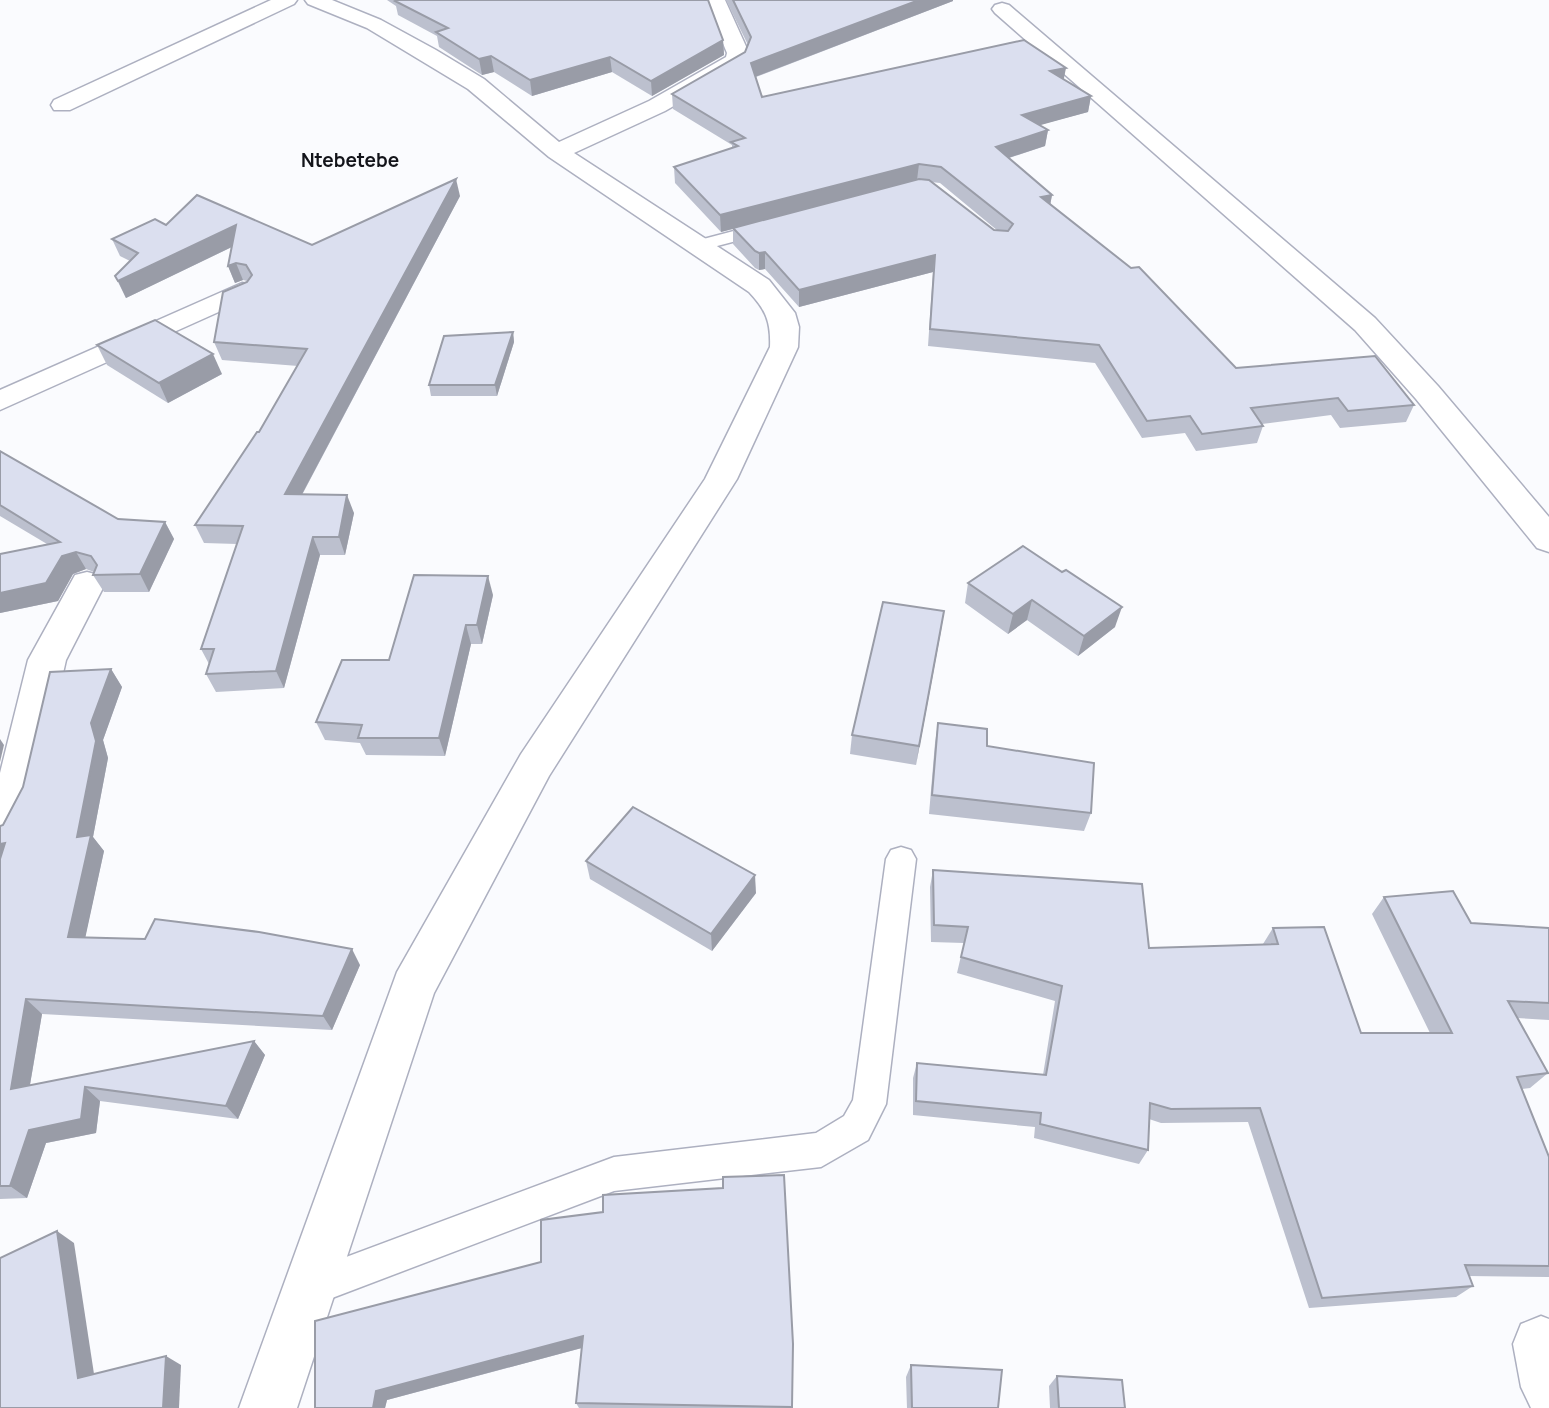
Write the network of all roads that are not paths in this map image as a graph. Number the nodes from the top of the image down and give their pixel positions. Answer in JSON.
{"nodes":[{"id":1,"x":287,"y":0,"type":"edge"},
{"id":2,"x":315,"y":0,"type":"edge"},
{"id":3,"x":715,"y":0,"type":"edge"},
{"id":4,"x":1002,"y":9,"type":"dead end"},
{"id":5,"x":62,"y":105,"type":"dead end"},
{"id":6,"x":557,"y":152,"type":"junction"},
{"id":7,"x":788,"y":222,"type":"edge"},
{"id":8,"x":698,"y":246,"type":"junction"},
{"id":9,"x":242,"y":291,"type":"edge"},
{"id":10,"x":0,"y":401,"type":"edge"},
{"id":11,"x":1549,"y":540,"type":"edge"},
{"id":12,"x":87,"y":584,"type":"dead end"},
{"id":13,"x":0,"y":828,"type":"edge"},
{"id":14,"x":901,"y":859,"type":"dead end"},
{"id":15,"x":311,"y":1288,"type":"junction"},
{"id":16,"x":268,"y":1408,"type":"edge"}],
"edges":[{"from":1,"to":5,"type":"street"},
{"from":2,"to":6,"type":"street"},
{"from":3,"to":6,"type":"street"},
{"from":4,"to":11,"type":"street"},
{"from":6,"to":8,"type":"street"},
{"from":7,"to":8,"type":"lane"},
{"from":8,"to":15,"type":"street"},
{"from":9,"to":10,"type":"street"},
{"from":12,"to":13,"type":"street"},
{"from":14,"to":15,"type":"lane"},
{"from":15,"to":16,"type":"street"}]}
